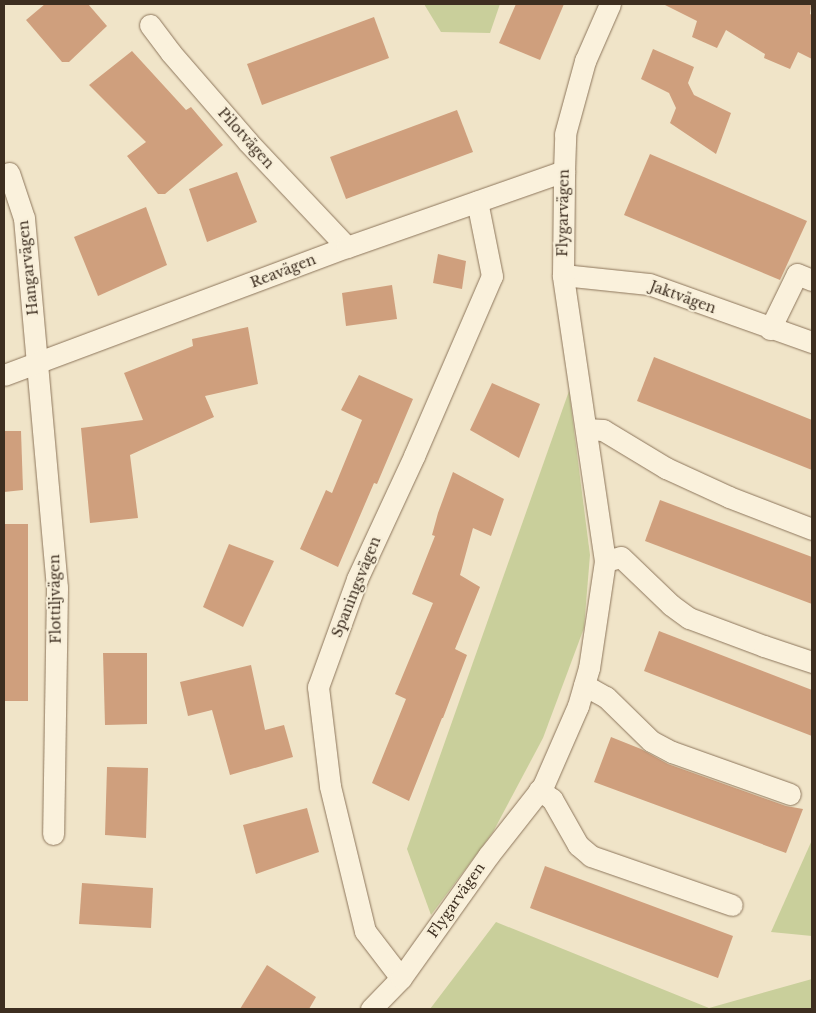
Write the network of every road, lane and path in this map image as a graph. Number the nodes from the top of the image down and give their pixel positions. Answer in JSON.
{"nodes":[{"id":1,"x":610,"y":4,"type":"edge"},
{"id":2,"x":150,"y":24,"type":"dead end"},
{"id":3,"x":564,"y":171,"type":"junction"},
{"id":4,"x":9,"y":173,"type":"dead end"},
{"id":5,"x":477,"y":201,"type":"junction"},
{"id":6,"x":347,"y":247,"type":"junction"},
{"id":7,"x":563,"y":275,"type":"junction"},
{"id":8,"x":812,"y":280,"type":"edge"},
{"id":9,"x":770,"y":329,"type":"junction"},
{"id":10,"x":812,"y":342,"type":"edge"},
{"id":11,"x":37,"y":364,"type":"junction"},
{"id":12,"x":4,"y":375,"type":"edge"},
{"id":13,"x":586,"y":429,"type":"junction"},
{"id":14,"x":812,"y":529,"type":"edge"},
{"id":15,"x":605,"y":561,"type":"junction"},
{"id":16,"x":812,"y":662,"type":"edge"},
{"id":17,"x":584,"y":685,"type":"junction"},
{"id":18,"x":539,"y":790,"type":"junction"},
{"id":19,"x":790,"y":794,"type":"dead end"},
{"id":20,"x":53,"y":834,"type":"dead end"},
{"id":21,"x":732,"y":905,"type":"dead end"},
{"id":22,"x":401,"y":978,"type":"junction"},
{"id":23,"x":371,"y":1009,"type":"edge"}],
"edges":[{"from":1,"to":3,"type":"street","name":"Flygarvägen"},
{"from":2,"to":6,"type":"street","name":"Pilotvägen"},
{"from":3,"to":5,"type":"street","name":"Reavägen"},
{"from":3,"to":7,"type":"street","name":"Flygarvägen"},
{"from":4,"to":11,"type":"street","name":"Hangarvägen"},
{"from":5,"to":6,"type":"street","name":"Reavägen"},
{"from":5,"to":22,"type":"street","name":"Spaningsvägen"},
{"from":6,"to":11,"type":"street","name":"Reavägen"},
{"from":7,"to":9,"type":"street","name":"Jaktvägen"},
{"from":7,"to":13,"type":"street","name":"Flygarvägen"},
{"from":8,"to":9,"type":"street"},
{"from":9,"to":10,"type":"street","name":"Jaktvägen"},
{"from":11,"to":12,"type":"street","name":"Reavägen"},
{"from":11,"to":20,"type":"street","name":"Flottiljvägen"},
{"from":13,"to":14,"type":"street"},
{"from":13,"to":15,"type":"street","name":"Flygarvägen"},
{"from":15,"to":16,"type":"street"},
{"from":15,"to":17,"type":"street","name":"Flygarvägen"},
{"from":17,"to":18,"type":"street","name":"Flygarvägen"},
{"from":17,"to":19,"type":"street"},
{"from":18,"to":21,"type":"street"},
{"from":18,"to":22,"type":"street","name":"Flygarvägen"},
{"from":22,"to":23,"type":"street","name":"Flygarvägen"}]}
